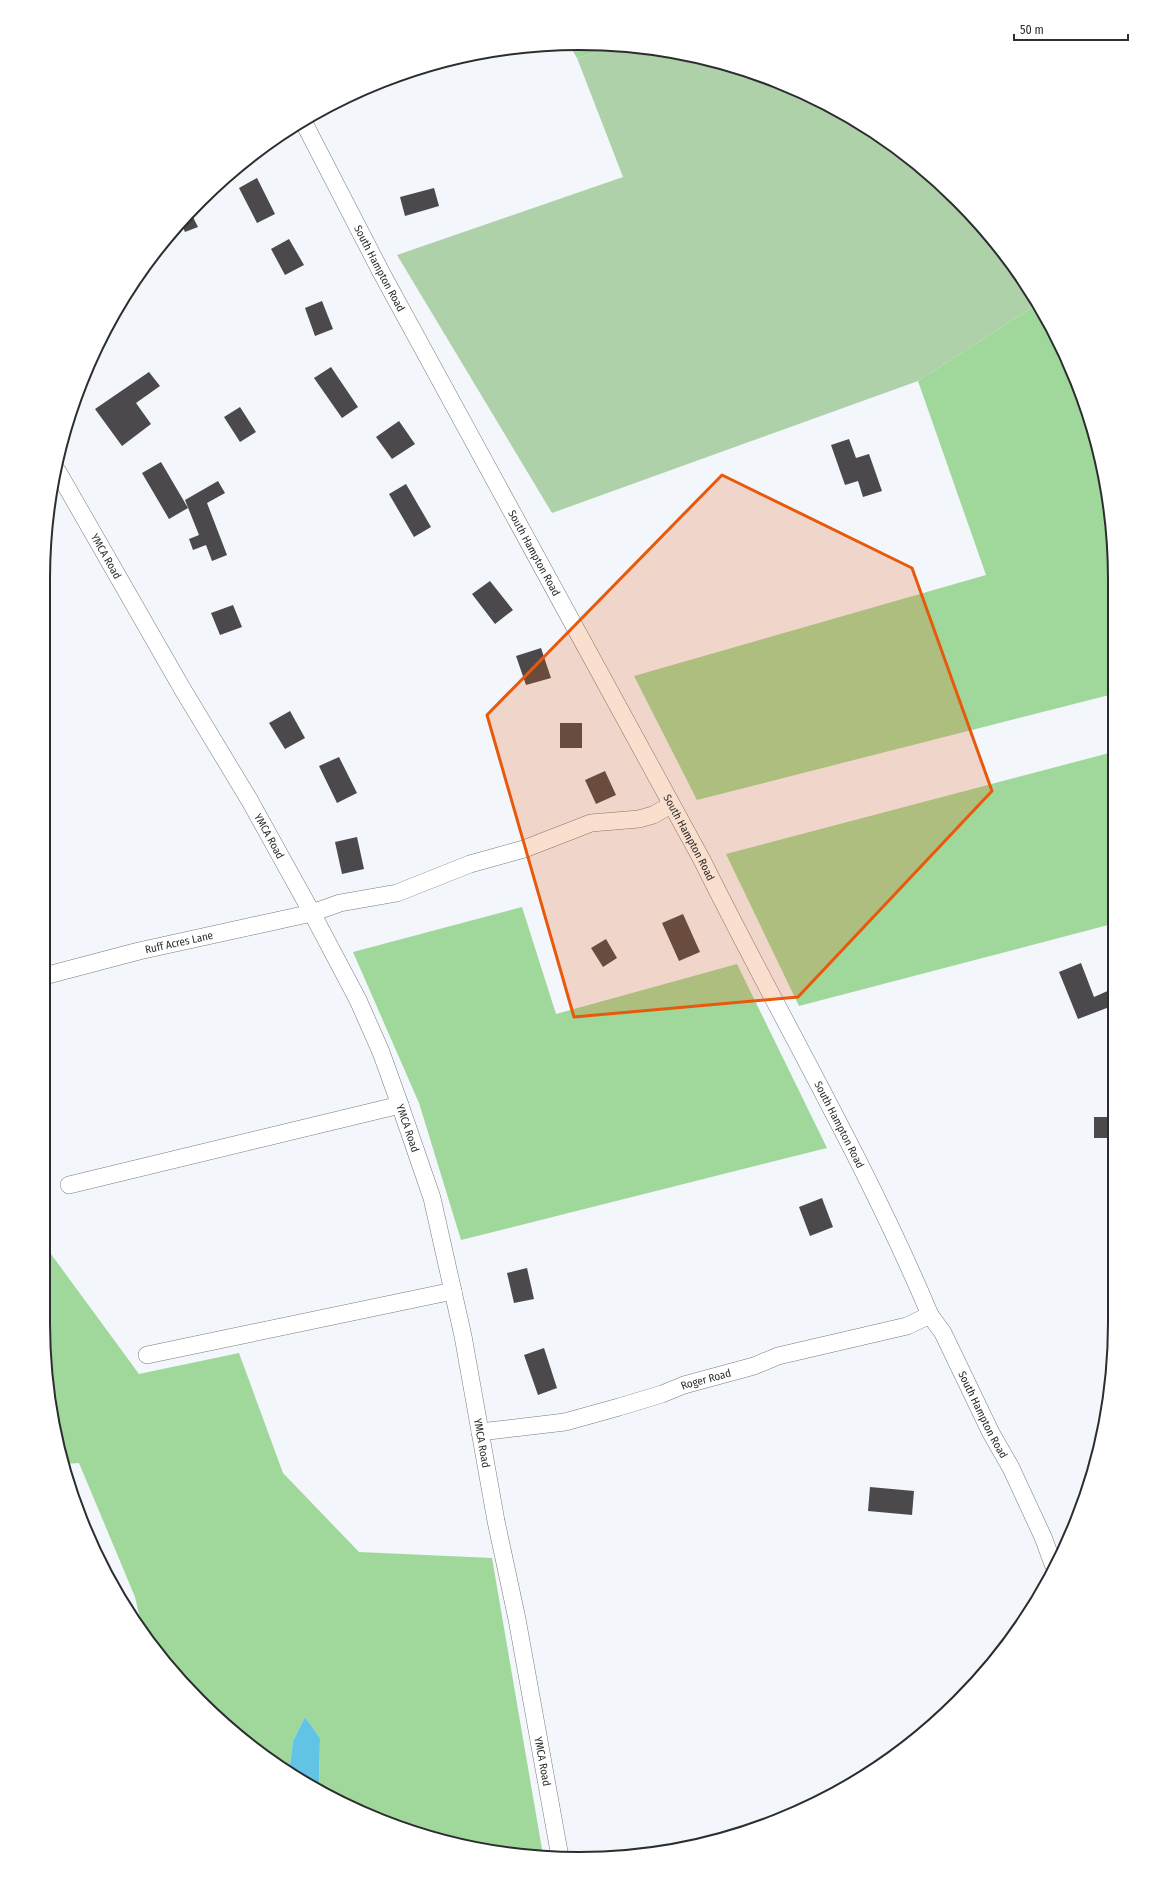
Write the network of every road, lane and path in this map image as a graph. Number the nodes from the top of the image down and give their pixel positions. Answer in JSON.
{"nodes":[{"id":1,"x":306,"y":126,"type":"edge"},
{"id":2,"x":60,"y":476,"type":"edge"},
{"id":3,"x":671,"y":805,"type":"junction"},
{"id":4,"x":312,"y":913,"type":"junction"},
{"id":5,"x":50,"y":974,"type":"edge"},
{"id":6,"x":400,"y":1105,"type":"junction"},
{"id":7,"x":69,"y":1185,"type":"dead end"},
{"id":8,"x":453,"y":1291,"type":"junction"},
{"id":9,"x":930,"y":1315,"type":"junction"},
{"id":10,"x":147,"y":1356,"type":"dead end"},
{"id":11,"x":480,"y":1432,"type":"junction"},
{"id":12,"x":1051,"y":1560,"type":"edge"},
{"id":13,"x":559,"y":1851,"type":"edge"}],
"edges":[{"from":1,"to":3,"type":"street","name":"South Hampton Road"},
{"from":2,"to":4,"type":"street","name":"YMCA Road"},
{"from":3,"to":4,"type":"street","name":"Ruff Acres Lane"},
{"from":3,"to":9,"type":"street","name":"South Hampton Road"},
{"from":4,"to":5,"type":"street","name":"Ruff Acres Lane"},
{"from":4,"to":6,"type":"street","name":"YMCA Road"},
{"from":6,"to":7,"type":"street"},
{"from":6,"to":8,"type":"street","name":"YMCA Road"},
{"from":8,"to":10,"type":"street"},
{"from":8,"to":11,"type":"street","name":"YMCA Road"},
{"from":9,"to":11,"type":"street","name":"Roger Road"},
{"from":9,"to":12,"type":"street","name":"South Hampton Road"},
{"from":11,"to":13,"type":"street","name":"YMCA Road"}]}
